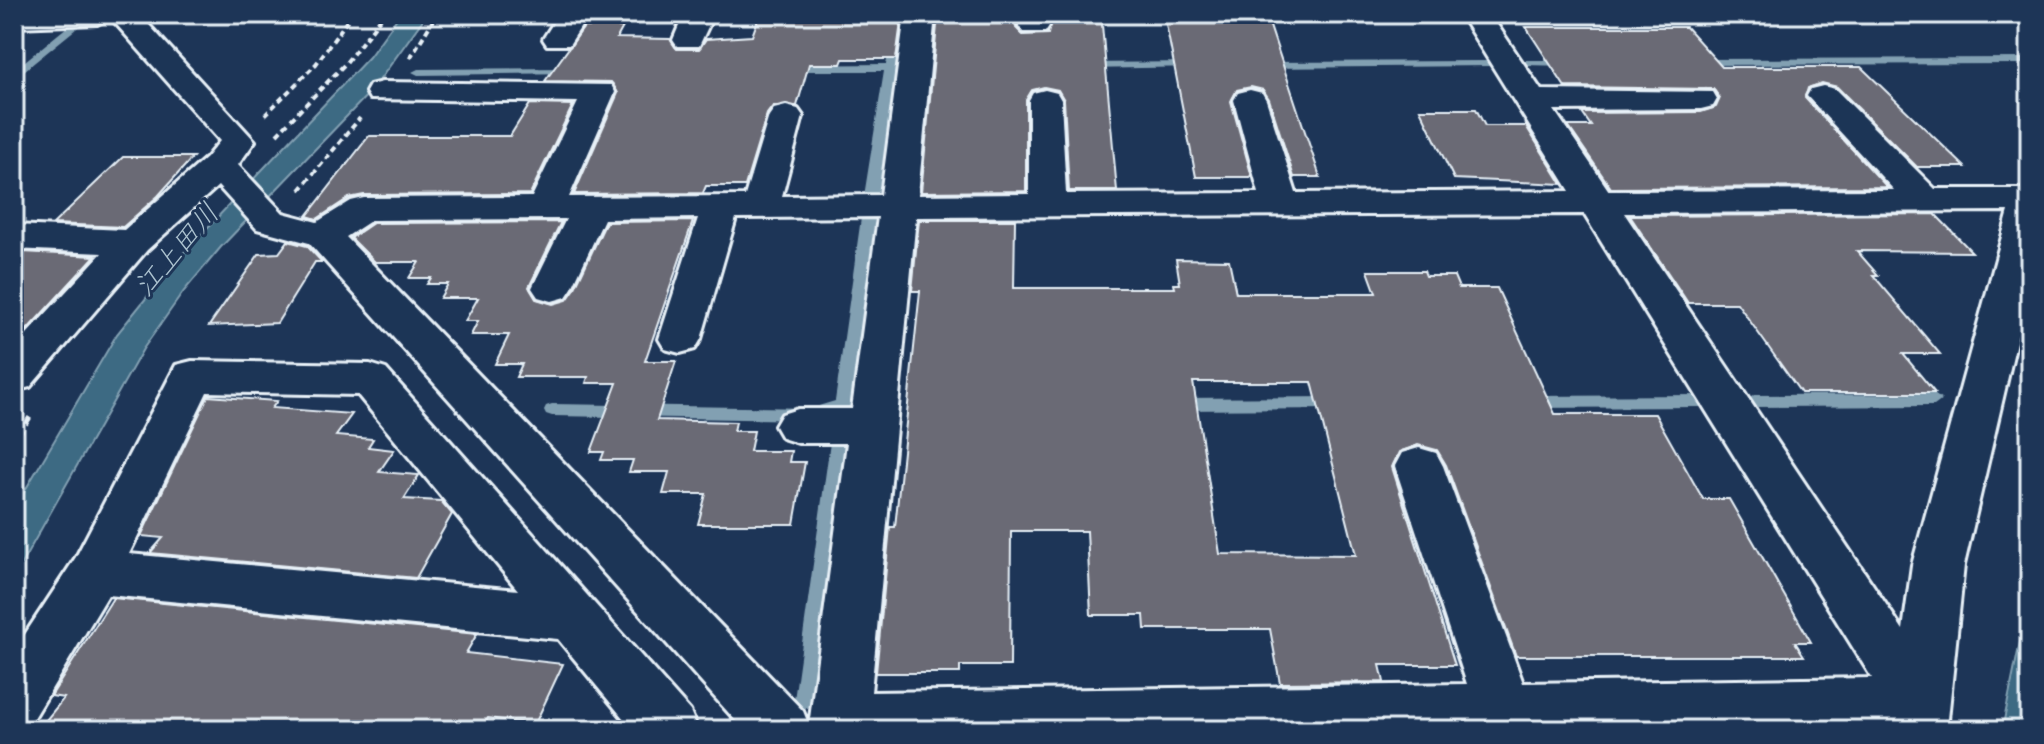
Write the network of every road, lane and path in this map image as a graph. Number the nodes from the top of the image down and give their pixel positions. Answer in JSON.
{"nodes":[{"id":1,"x":352,"y":14,"type":"edge"},
{"id":2,"x":920,"y":14,"type":"edge"},
{"id":3,"x":1475,"y":14,"type":"edge"},
{"id":4,"x":110,"y":15,"type":"edge"},
{"id":5,"x":14,"y":18,"type":"edge"},
{"id":6,"x":382,"y":92,"type":"dead end"},
{"id":7,"x":1823,"y":96,"type":"dead end"},
{"id":8,"x":1701,"y":99,"type":"dead end"},
{"id":9,"x":1045,"y":100,"type":"dead end"},
{"id":10,"x":1250,"y":100,"type":"dead end"},
{"id":11,"x":1530,"y":100,"type":"junction"},
{"id":12,"x":786,"y":116,"type":"dead end"},
{"id":13,"x":229,"y":162,"type":"junction"},
{"id":14,"x":1926,"y":201,"type":"junction"},
{"id":15,"x":2030,"y":201,"type":"edge"},
{"id":16,"x":1596,"y":203,"type":"junction"},
{"id":17,"x":1281,"y":204,"type":"junction"},
{"id":18,"x":1048,"y":205,"type":"junction"},
{"id":19,"x":898,"y":206,"type":"junction"},
{"id":20,"x":760,"y":207,"type":"junction"},
{"id":21,"x":545,"y":208,"type":"junction"},
{"id":22,"x":590,"y":208,"type":"junction"},
{"id":23,"x":720,"y":208,"type":"junction"},
{"id":24,"x":323,"y":235,"type":"junction"},
{"id":25,"x":14,"y":237,"type":"edge"},
{"id":26,"x":133,"y":242,"type":"junction"},
{"id":27,"x":552,"y":288,"type":"dead end"},
{"id":28,"x":680,"y":339,"type":"dead end"},
{"id":29,"x":14,"y":376,"type":"edge"},
{"id":30,"x":1419,"y":466,"type":"dead end"},
{"id":31,"x":94,"y":572,"type":"junction"},
{"id":32,"x":574,"y":618,"type":"junction"},
{"id":33,"x":14,"y":700,"type":"edge"},
{"id":34,"x":1504,"y":709,"type":"junction"},
{"id":35,"x":1919,"y":718,"type":"edge"},
{"id":36,"x":1436,"y":720,"type":"edge"},
{"id":37,"x":839,"y":724,"type":"edge"},
{"id":38,"x":669,"y":730,"type":"edge"},
{"id":39,"x":782,"y":730,"type":"edge"}],
"edges":[{"from":1,"to":13,"type":"path"},
{"from":2,"to":19,"type":"street"},
{"from":3,"to":11,"type":"street"},
{"from":4,"to":5,"type":"street"},
{"from":4,"to":13,"type":"street"},
{"from":6,"to":21,"type":"street"},
{"from":7,"to":14,"type":"street"},
{"from":8,"to":11,"type":"street"},
{"from":9,"to":18,"type":"street"},
{"from":10,"to":17,"type":"street"},
{"from":11,"to":16,"type":"street"},
{"from":12,"to":20,"type":"street"},
{"from":13,"to":24,"type":"street"},
{"from":13,"to":26,"type":"street"},
{"from":14,"to":15,"type":"street"},
{"from":14,"to":16,"type":"street"},
{"from":15,"to":35,"type":"street"},
{"from":16,"to":17,"type":"street"},
{"from":16,"to":35,"type":"street"},
{"from":17,"to":18,"type":"street"},
{"from":18,"to":19,"type":"street"},
{"from":19,"to":20,"type":"street"},
{"from":19,"to":37,"type":"street"},
{"from":20,"to":23,"type":"street"},
{"from":21,"to":22,"type":"street"},
{"from":21,"to":24,"type":"street"},
{"from":22,"to":23,"type":"street"},
{"from":22,"to":27,"type":"street"},
{"from":23,"to":28,"type":"street"},
{"from":24,"to":39,"type":"street"},
{"from":25,"to":26,"type":"street"},
{"from":26,"to":29,"type":"street"},
{"from":30,"to":34,"type":"street"},
{"from":31,"to":32,"type":"street"},
{"from":31,"to":32,"type":"street"},
{"from":31,"to":33,"type":"street"},
{"from":32,"to":38,"type":"street"},
{"from":34,"to":35,"type":"street"},
{"from":34,"to":36,"type":"street"},
{"from":36,"to":37,"type":"street"}]}
